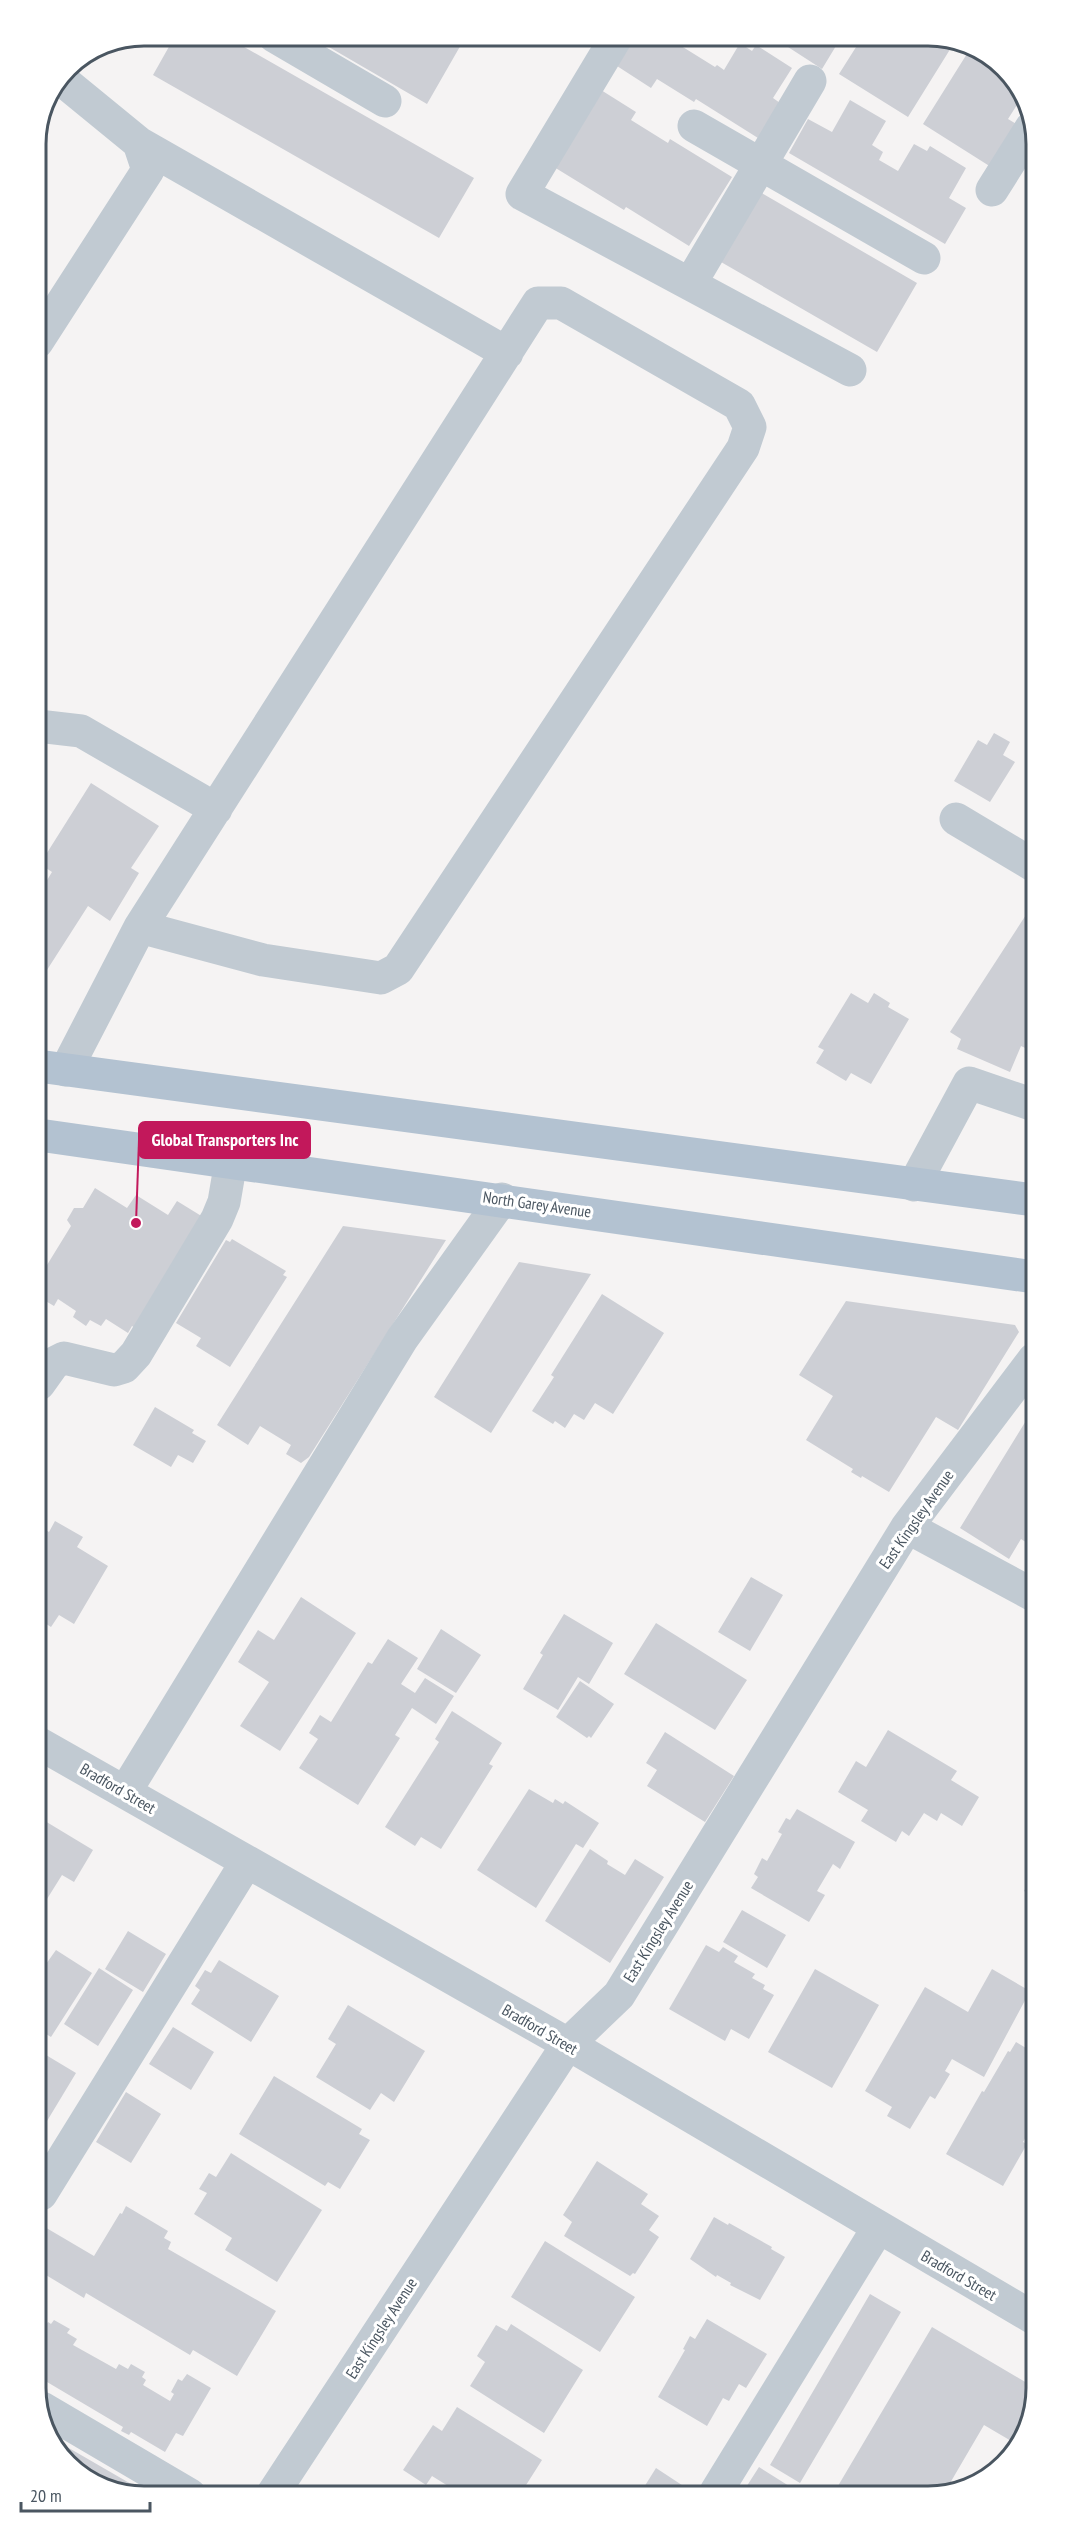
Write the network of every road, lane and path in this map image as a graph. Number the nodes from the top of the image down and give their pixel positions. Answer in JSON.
{"nodes":[{"id":1,"x":292,"y":46,"type":"edge"},
{"id":2,"x":611,"y":47,"type":"edge"},
{"id":3,"x":810,"y":81,"type":"dead end"},
{"id":4,"x":67,"y":84,"type":"edge"},
{"id":5,"x":386,"y":101,"type":"dead end"},
{"id":6,"x":694,"y":126,"type":"dead end"},
{"id":7,"x":1026,"y":137,"type":"edge"},
{"id":8,"x":139,"y":143,"type":"junction"},
{"id":9,"x":760,"y":164,"type":"junction"},
{"id":10,"x":992,"y":190,"type":"dead end"},
{"id":11,"x":924,"y":258,"type":"dead end"},
{"id":12,"x":690,"y":284,"type":"junction"},
{"id":13,"x":47,"y":327,"type":"edge"},
{"id":14,"x":507,"y":353,"type":"junction"},
{"id":15,"x":850,"y":370,"type":"dead end"},
{"id":16,"x":47,"y":727,"type":"edge"},
{"id":17,"x":216,"y":809,"type":"junction"},
{"id":18,"x":956,"y":819,"type":"dead end"},
{"id":19,"x":1026,"y":861,"type":"edge"},
{"id":20,"x":140,"y":927,"type":"junction"},
{"id":21,"x":52,"y":1068,"type":"edge"},
{"id":22,"x":1026,"y":1102,"type":"edge"},
{"id":23,"x":47,"y":1136,"type":"edge"},
{"id":24,"x":231,"y":1161,"type":"junction"},
{"id":25,"x":914,"y":1185,"type":"junction"},
{"id":26,"x":502,"y":1199,"type":"junction"},
{"id":27,"x":1026,"y":1199,"type":"edge"},
{"id":28,"x":1026,"y":1276,"type":"edge"},
{"id":29,"x":1026,"y":1370,"type":"edge"},
{"id":30,"x":46,"y":1374,"type":"edge"},
{"id":31,"x":907,"y":1527,"type":"junction"},
{"id":32,"x":1026,"y":1591,"type":"edge"},
{"id":33,"x":46,"y":1748,"type":"edge"},
{"id":34,"x":125,"y":1792,"type":"junction"},
{"id":35,"x":246,"y":1863,"type":"junction"},
{"id":36,"x":568,"y":2044,"type":"junction"},
{"id":37,"x":46,"y":2186,"type":"edge"},
{"id":38,"x":878,"y":2228,"type":"junction"},
{"id":39,"x":1026,"y":2314,"type":"edge"},
{"id":40,"x":50,"y":2413,"type":"edge"},
{"id":41,"x":173,"y":2485,"type":"edge"},
{"id":42,"x":278,"y":2485,"type":"edge"},
{"id":43,"x":720,"y":2486,"type":"edge"}],
"edges":[{"from":1,"to":5,"type":"street"},
{"from":2,"to":12,"type":"street"},
{"from":3,"to":9,"type":"street"},
{"from":4,"to":8,"type":"street"},
{"from":6,"to":9,"type":"street"},
{"from":7,"to":10,"type":"street"},
{"from":8,"to":13,"type":"street"},
{"from":8,"to":14,"type":"street"},
{"from":9,"to":11,"type":"street"},
{"from":9,"to":12,"type":"street"},
{"from":12,"to":15,"type":"street"},
{"from":14,"to":17,"type":"street"},
{"from":14,"to":20,"type":"street"},
{"from":16,"to":17,"type":"street"},
{"from":17,"to":20,"type":"street"},
{"from":18,"to":19,"type":"street"},
{"from":20,"to":21,"type":"street"},
{"from":21,"to":25,"type":"main road"},
{"from":22,"to":25,"type":"street"},
{"from":23,"to":24,"type":"main road","name":"North Garey Avenue"},
{"from":24,"to":26,"type":"main road","name":"North Garey Avenue"},
{"from":24,"to":30,"type":"street"},
{"from":25,"to":27,"type":"main road"},
{"from":26,"to":28,"type":"main road","name":"North Garey Avenue"},
{"from":26,"to":34,"type":"street"},
{"from":29,"to":31,"type":"street","name":"East Kingsley Avenue"},
{"from":31,"to":32,"type":"street"},
{"from":31,"to":36,"type":"street","name":"East Kingsley Avenue"},
{"from":33,"to":34,"type":"street","name":"Bradford Street"},
{"from":34,"to":35,"type":"street","name":"Bradford Street"},
{"from":35,"to":36,"type":"street","name":"Bradford Street"},
{"from":35,"to":37,"type":"street"},
{"from":36,"to":38,"type":"street","name":"Bradford Street"},
{"from":36,"to":42,"type":"street","name":"East Kingsley Avenue"},
{"from":38,"to":39,"type":"street","name":"Bradford Street"},
{"from":38,"to":43,"type":"street"},
{"from":40,"to":41,"type":"street"}]}
